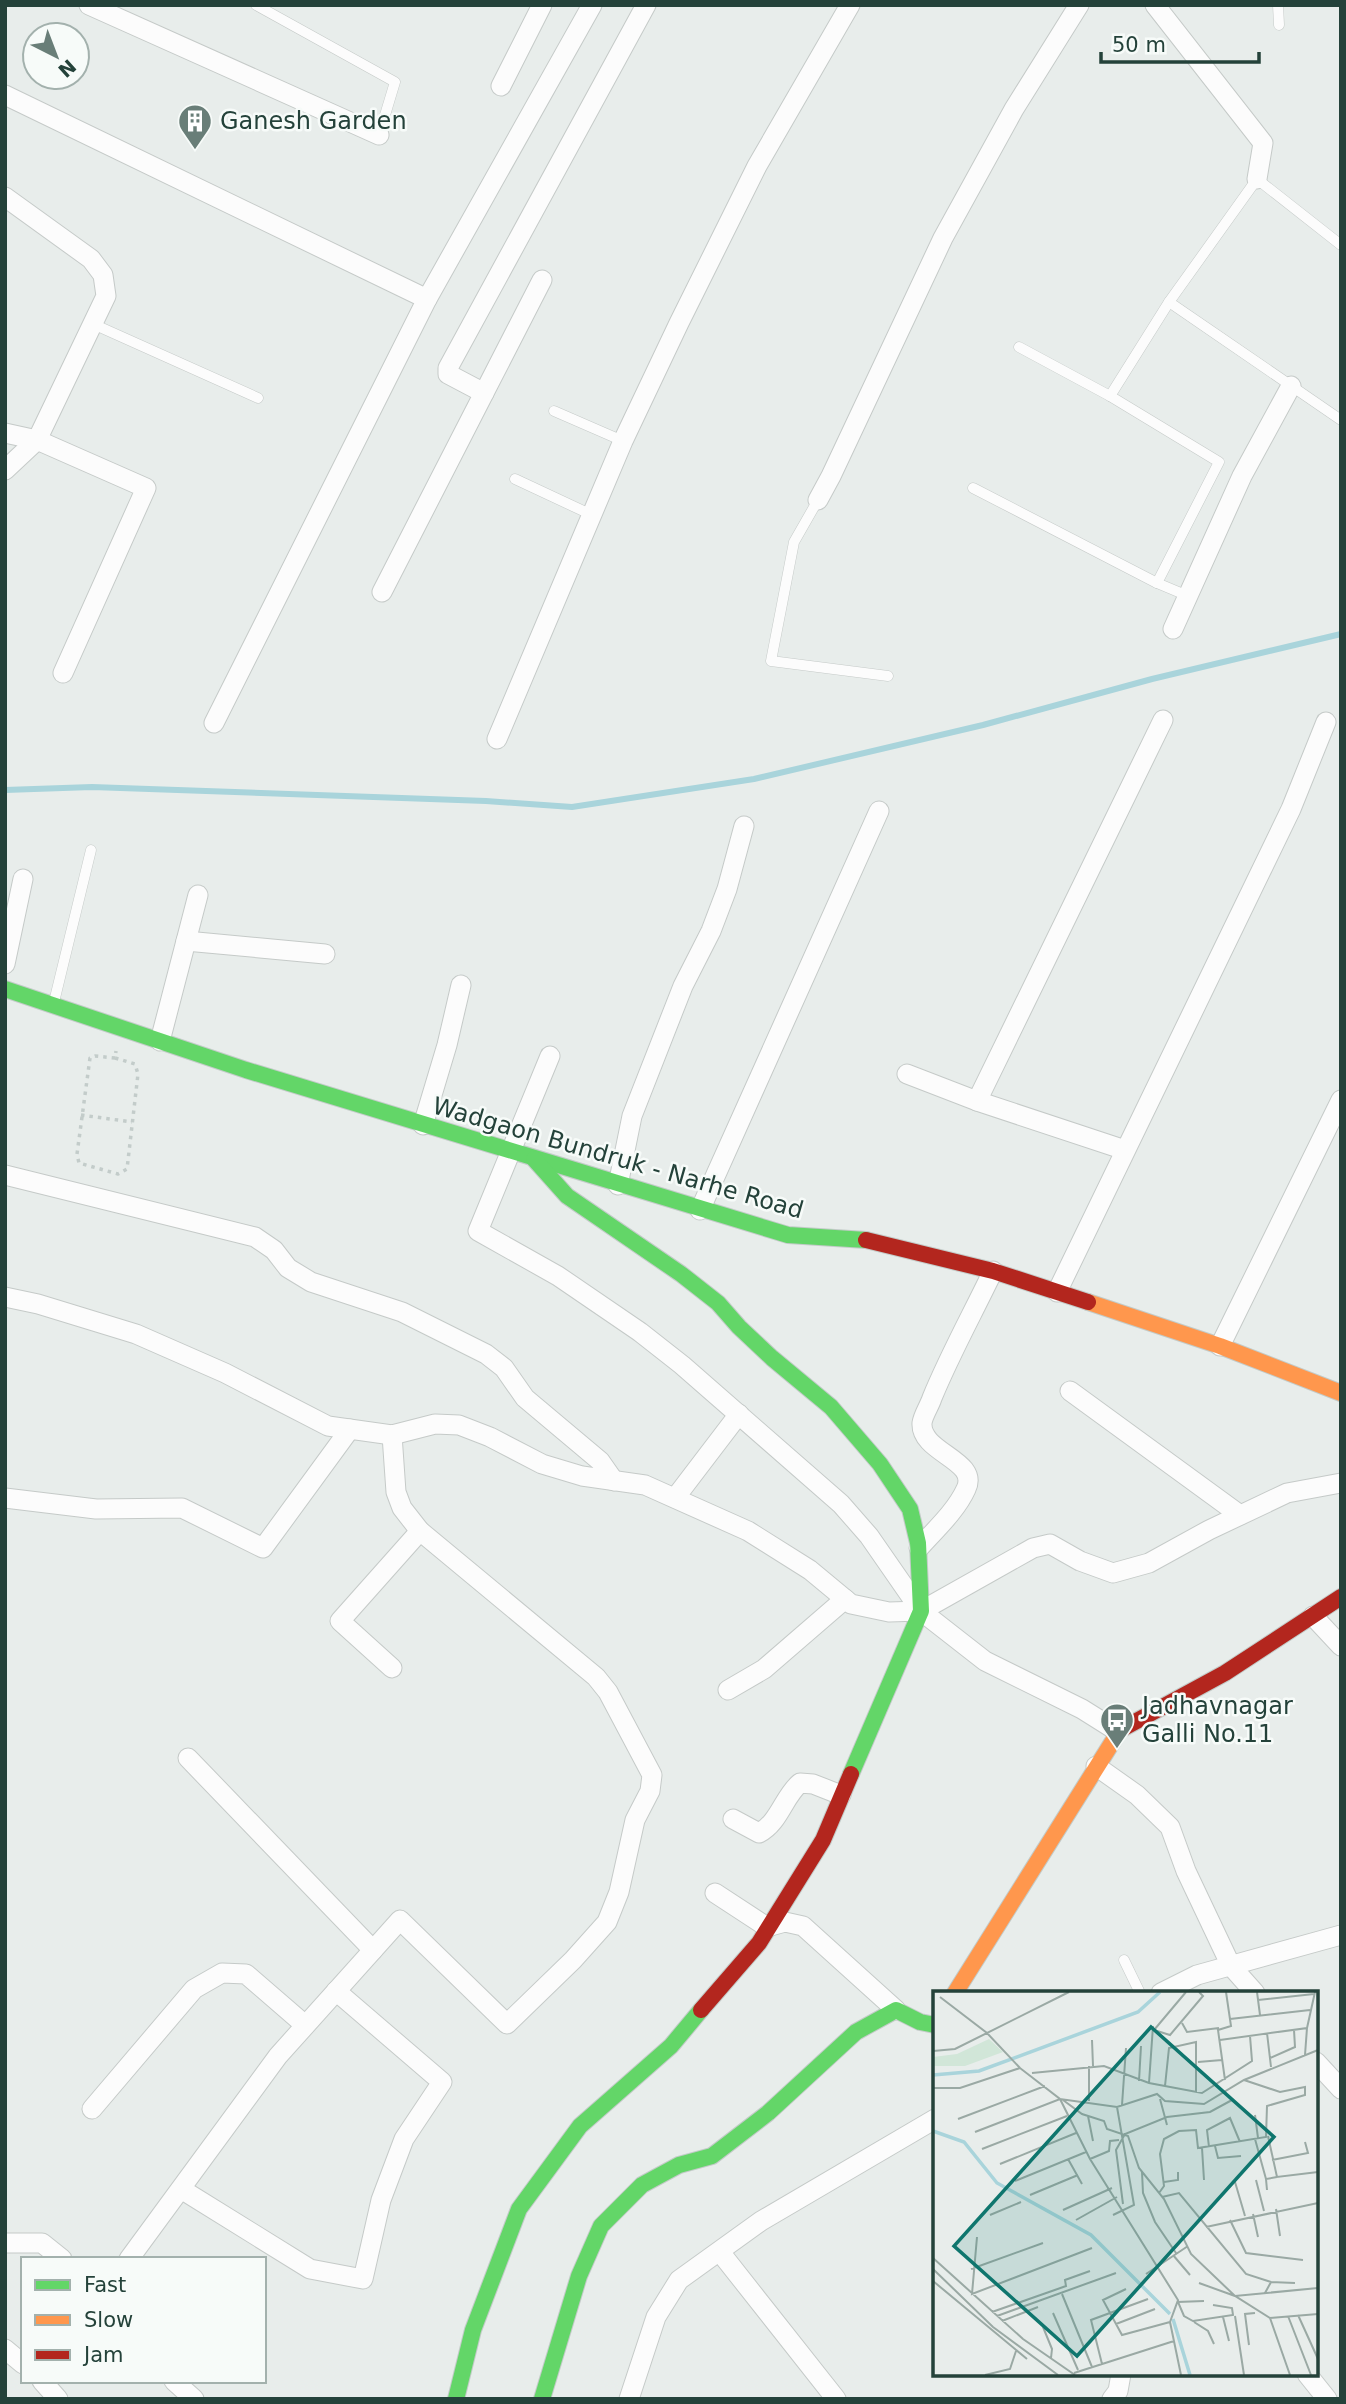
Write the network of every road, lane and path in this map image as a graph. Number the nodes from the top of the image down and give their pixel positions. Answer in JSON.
{"nodes":[{"id":1,"x":89,"y":5,"type":"edge"},
{"id":2,"x":256,"y":5,"type":"edge"},
{"id":3,"x":542,"y":5,"type":"edge"},
{"id":4,"x":592,"y":5,"type":"edge"},
{"id":5,"x":646,"y":5,"type":"edge"},
{"id":6,"x":850,"y":5,"type":"edge"},
{"id":7,"x":1079,"y":5,"type":"edge"},
{"id":8,"x":1155,"y":5,"type":"edge"},
{"id":9,"x":1278,"y":5,"type":"edge"},
{"id":10,"x":1279,"y":25,"type":"dead end"},
{"id":11,"x":501,"y":86,"type":"dead end"},
{"id":12,"x":5,"y":94,"type":"edge"},
{"id":13,"x":379,"y":135,"type":"joint"},
{"id":14,"x":1256,"y":179,"type":"junction"},
{"id":15,"x":5,"y":197,"type":"edge"},
{"id":16,"x":1341,"y":245,"type":"edge"},
{"id":17,"x":542,"y":281,"type":"dead end"},
{"id":18,"x":427,"y":299,"type":"junction"},
{"id":19,"x":1170,"y":302,"type":"junction"},
{"id":20,"x":93,"y":324,"type":"junction"},
{"id":21,"x":1019,"y":347,"type":"dead end"},
{"id":22,"x":1291,"y":386,"type":"junction"},
{"id":23,"x":484,"y":393,"type":"junction"},
{"id":24,"x":1110,"y":396,"type":"junction"},
{"id":25,"x":258,"y":398,"type":"dead end"},
{"id":26,"x":554,"y":411,"type":"dead end"},
{"id":27,"x":1341,"y":419,"type":"edge"},
{"id":28,"x":5,"y":433,"type":"edge"},
{"id":29,"x":37,"y":440,"type":"junction"},
{"id":30,"x":623,"y":441,"type":"junction"},
{"id":31,"x":5,"y":470,"type":"edge"},
{"id":32,"x":515,"y":479,"type":"dead end"},
{"id":33,"x":973,"y":488,"type":"dead end"},
{"id":34,"x":818,"y":500,"type":"joint"},
{"id":35,"x":592,"y":515,"type":"junction"},
{"id":36,"x":1157,"y":583,"type":"junction"},
{"id":37,"x":382,"y":592,"type":"dead end"},
{"id":38,"x":1188,"y":596,"type":"junction"},
{"id":39,"x":1173,"y":629,"type":"dead end"},
{"id":40,"x":63,"y":673,"type":"dead end"},
{"id":41,"x":888,"y":676,"type":"dead end"},
{"id":42,"x":1163,"y":720,"type":"dead end"},
{"id":43,"x":1326,"y":722,"type":"dead end"},
{"id":44,"x":214,"y":723,"type":"dead end"},
{"id":45,"x":497,"y":739,"type":"dead end"},
{"id":46,"x":879,"y":811,"type":"dead end"},
{"id":47,"x":744,"y":826,"type":"dead end"},
{"id":48,"x":91,"y":850,"type":"dead end"},
{"id":49,"x":23,"y":878,"type":"dead end"},
{"id":50,"x":198,"y":895,"type":"dead end"},
{"id":51,"x":186,"y":942,"type":"junction"},
{"id":52,"x":325,"y":954,"type":"dead end"},
{"id":53,"x":5,"y":964,"type":"edge"},
{"id":54,"x":461,"y":985,"type":"dead end"},
{"id":55,"x":5,"y":989,"type":"edge"},
{"id":56,"x":53,"y":1006,"type":"junction"},
{"id":57,"x":121,"y":1028,"type":"junction"},
{"id":58,"x":160,"y":1041,"type":"junction"},
{"id":59,"x":550,"y":1056,"type":"dead end"},
{"id":60,"x":115,"y":1058,"type":"junction"},
{"id":61,"x":906,"y":1074,"type":"dead end"},
{"id":62,"x":1341,"y":1100,"type":"edge"},
{"id":63,"x":977,"y":1101,"type":"junction"},
{"id":64,"x":81,"y":1115,"type":"junction"},
{"id":65,"x":132,"y":1122,"type":"junction"},
{"id":66,"x":423,"y":1125,"type":"junction"},
{"id":67,"x":1125,"y":1150,"type":"junction"},
{"id":68,"x":509,"y":1151,"type":"junction"},
{"id":69,"x":534,"y":1159,"type":"junction"},
{"id":70,"x":5,"y":1175,"type":"edge"},
{"id":71,"x":618,"y":1185,"type":"junction"},
{"id":72,"x":701,"y":1210,"type":"junction"},
{"id":73,"x":993,"y":1271,"type":"junction"},
{"id":74,"x":1057,"y":1292,"type":"junction"},
{"id":75,"x":5,"y":1297,"type":"edge"},
{"id":76,"x":1220,"y":1346,"type":"junction"},
{"id":77,"x":1070,"y":1391,"type":"dead end"},
{"id":78,"x":1341,"y":1394,"type":"edge"},
{"id":79,"x":739,"y":1415,"type":"junction"},
{"id":80,"x":350,"y":1429,"type":"junction"},
{"id":81,"x":392,"y":1435,"type":"junction"},
{"id":82,"x":614,"y":1481,"type":"junction"},
{"id":83,"x":1341,"y":1483,"type":"edge"},
{"id":84,"x":675,"y":1498,"type":"junction"},
{"id":85,"x":5,"y":1499,"type":"edge"},
{"id":86,"x":1240,"y":1515,"type":"junction"},
{"id":87,"x":420,"y":1531,"type":"junction"},
{"id":88,"x":919,"y":1548,"type":"junction"},
{"id":89,"x":1341,"y":1597,"type":"edge"},
{"id":90,"x":845,"y":1599,"type":"junction"},
{"id":91,"x":921,"y":1611,"type":"junction"},
{"id":92,"x":1313,"y":1616,"type":"junction"},
{"id":93,"x":1341,"y":1646,"type":"edge"},
{"id":94,"x":392,"y":1668,"type":"dead end"},
{"id":95,"x":728,"y":1690,"type":"dead end"},
{"id":96,"x":1117,"y":1731,"type":"junction"},
{"id":97,"x":188,"y":1758,"type":"dead end"},
{"id":98,"x":1096,"y":1766,"type":"junction"},
{"id":99,"x":841,"y":1795,"type":"junction"},
{"id":100,"x":733,"y":1819,"type":"dead end"},
{"id":101,"x":715,"y":1892,"type":"dead end"},
{"id":102,"x":767,"y":1927,"type":"junction"},
{"id":103,"x":1341,"y":1935,"type":"edge"},
{"id":104,"x":373,"y":1950,"type":"junction"},
{"id":105,"x":1124,"y":1960,"type":"dead end"},
{"id":106,"x":1231,"y":1966,"type":"junction"},
{"id":107,"x":337,"y":1991,"type":"junction"},
{"id":108,"x":956,"y":1991,"type":"edge"},
{"id":109,"x":1139,"y":1991,"type":"edge"},
{"id":110,"x":1165,"y":1991,"type":"edge"},
{"id":111,"x":1253,"y":1991,"type":"edge"},
{"id":112,"x":896,"y":2010,"type":"junction"},
{"id":113,"x":306,"y":2025,"type":"junction"},
{"id":114,"x":933,"y":2025,"type":"edge"},
{"id":115,"x":1318,"y":2064,"type":"edge"},
{"id":116,"x":1341,"y":2089,"type":"edge"},
{"id":117,"x":92,"y":2109,"type":"dead end"},
{"id":118,"x":933,"y":2122,"type":"edge"},
{"id":119,"x":181,"y":2189,"type":"junction"},
{"id":120,"x":5,"y":2243,"type":"edge"},
{"id":121,"x":720,"y":2252,"type":"junction"},
{"id":122,"x":60,"y":2257,"type":"edge"},
{"id":123,"x":130,"y":2257,"type":"edge"},
{"id":124,"x":5,"y":2349,"type":"edge"},
{"id":125,"x":21,"y":2362,"type":"edge"},
{"id":126,"x":1121,"y":2376,"type":"edge"},
{"id":127,"x":1309,"y":2376,"type":"edge"},
{"id":128,"x":44,"y":2383,"type":"edge"},
{"id":129,"x":176,"y":2383,"type":"edge"},
{"id":130,"x":58,"y":2399,"type":"edge"},
{"id":131,"x":194,"y":2399,"type":"edge"},
{"id":132,"x":456,"y":2399,"type":"edge"},
{"id":133,"x":542,"y":2399,"type":"edge"},
{"id":134,"x":629,"y":2399,"type":"edge"},
{"id":135,"x":836,"y":2399,"type":"edge"},
{"id":136,"x":1112,"y":2399,"type":"edge"},
{"id":137,"x":1327,"y":2399,"type":"edge"}],
"edges":[{"from":1,"to":13,"type":"street"},
{"from":2,"to":13,"type":"lane"},
{"from":3,"to":11,"type":"street"},
{"from":4,"to":18,"type":"street"},
{"from":5,"to":23,"type":"street"},
{"from":6,"to":30,"type":"street"},
{"from":7,"to":34,"type":"street"},
{"from":8,"to":14,"type":"street"},
{"from":9,"to":10,"type":"lane"},
{"from":12,"to":18,"type":"street"},
{"from":14,"to":16,"type":"lane"},
{"from":14,"to":19,"type":"lane"},
{"from":15,"to":20,"type":"street"},
{"from":17,"to":23,"type":"street"},
{"from":18,"to":44,"type":"street"},
{"from":19,"to":22,"type":"lane"},
{"from":19,"to":24,"type":"lane"},
{"from":20,"to":25,"type":"lane"},
{"from":20,"to":29,"type":"street"},
{"from":21,"to":24,"type":"lane"},
{"from":22,"to":27,"type":"lane"},
{"from":22,"to":38,"type":"street"},
{"from":23,"to":37,"type":"street"},
{"from":24,"to":36,"type":"lane"},
{"from":26,"to":30,"type":"lane"},
{"from":28,"to":29,"type":"street"},
{"from":29,"to":31,"type":"street"},
{"from":29,"to":40,"type":"street"},
{"from":30,"to":35,"type":"street"},
{"from":32,"to":35,"type":"lane"},
{"from":33,"to":36,"type":"lane"},
{"from":34,"to":41,"type":"lane"},
{"from":35,"to":45,"type":"street"},
{"from":36,"to":38,"type":"lane"},
{"from":38,"to":39,"type":"street"},
{"from":42,"to":63,"type":"street"},
{"from":43,"to":67,"type":"street"},
{"from":46,"to":72,"type":"street"},
{"from":47,"to":71,"type":"street"},
{"from":48,"to":56,"type":"lane"},
{"from":49,"to":53,"type":"street"},
{"from":50,"to":51,"type":"street"},
{"from":51,"to":52,"type":"street"},
{"from":51,"to":58,"type":"street"},
{"from":54,"to":66,"type":"street"},
{"from":55,"to":56,"type":"street","name":"Wadgaon Bundruk - Narhe Road"},
{"from":56,"to":57,"type":"street","name":"Wadgaon Bundruk - Narhe Road"},
{"from":57,"to":58,"type":"street","name":"Wadgaon Bundruk - Narhe Road"},
{"from":57,"to":60,"type":"path"},
{"from":58,"to":66,"type":"street","name":"Wadgaon Bundruk - Narhe Road"},
{"from":59,"to":68,"type":"street"},
{"from":60,"to":64,"type":"path"},
{"from":60,"to":65,"type":"path"},
{"from":61,"to":63,"type":"street"},
{"from":62,"to":76,"type":"street"},
{"from":63,"to":67,"type":"street"},
{"from":64,"to":65,"type":"path"},
{"from":64,"to":65,"type":"path"},
{"from":66,"to":68,"type":"street","name":"Wadgaon Bundruk - Narhe Road"},
{"from":67,"to":74,"type":"street"},
{"from":68,"to":69,"type":"street","name":"Wadgaon Bundruk - Narhe Road"},
{"from":68,"to":79,"type":"street"},
{"from":69,"to":71,"type":"street","name":"Wadgaon Bundruk - Narhe Road"},
{"from":69,"to":88,"type":"street"},
{"from":70,"to":82,"type":"street"},
{"from":71,"to":72,"type":"street","name":"Wadgaon Bundruk - Narhe Road"},
{"from":72,"to":73,"type":"street","name":"Wadgaon Bundruk - Narhe Road"},
{"from":73,"to":74,"type":"street","name":"Wadgaon Bundruk - Narhe Road"},
{"from":73,"to":88,"type":"street"},
{"from":74,"to":76,"type":"street","name":"Wadgaon Bundruk - Narhe Road"},
{"from":75,"to":80,"type":"street"},
{"from":76,"to":78,"type":"street","name":"Wadgaon Bundruk - Narhe Road"},
{"from":77,"to":86,"type":"street"},
{"from":79,"to":84,"type":"street"},
{"from":79,"to":91,"type":"street"},
{"from":80,"to":81,"type":"street"},
{"from":80,"to":85,"type":"street"},
{"from":81,"to":82,"type":"street"},
{"from":81,"to":87,"type":"street"},
{"from":82,"to":84,"type":"street"},
{"from":83,"to":86,"type":"street"},
{"from":84,"to":90,"type":"street"},
{"from":86,"to":91,"type":"street"},
{"from":87,"to":94,"type":"street"},
{"from":87,"to":104,"type":"street"},
{"from":88,"to":91,"type":"street"},
{"from":89,"to":92,"type":"street"},
{"from":90,"to":91,"type":"street"},
{"from":90,"to":95,"type":"street"},
{"from":91,"to":96,"type":"street"},
{"from":91,"to":99,"type":"street"},
{"from":92,"to":93,"type":"street"},
{"from":92,"to":96,"type":"street"},
{"from":96,"to":98,"type":"street"},
{"from":97,"to":104,"type":"street"},
{"from":98,"to":106,"type":"street"},
{"from":98,"to":108,"type":"street"},
{"from":99,"to":100,"type":"street"},
{"from":99,"to":102,"type":"street"},
{"from":101,"to":102,"type":"street"},
{"from":102,"to":112,"type":"street"},
{"from":102,"to":132,"type":"street"},
{"from":103,"to":106,"type":"street"},
{"from":104,"to":107,"type":"street"},
{"from":105,"to":109,"type":"lane"},
{"from":106,"to":110,"type":"street"},
{"from":106,"to":111,"type":"street"},
{"from":107,"to":113,"type":"street"},
{"from":107,"to":119,"type":"street"},
{"from":112,"to":114,"type":"street"},
{"from":112,"to":133,"type":"street"},
{"from":113,"to":117,"type":"street"},
{"from":113,"to":119,"type":"street"},
{"from":115,"to":116,"type":"street"},
{"from":118,"to":121,"type":"street"},
{"from":119,"to":123,"type":"street"},
{"from":120,"to":122,"type":"street"},
{"from":121,"to":134,"type":"street"},
{"from":121,"to":135,"type":"street"},
{"from":124,"to":125,"type":"street"},
{"from":126,"to":136,"type":"street"},
{"from":127,"to":137,"type":"street"},
{"from":128,"to":130,"type":"street"},
{"from":129,"to":131,"type":"street"}]}
